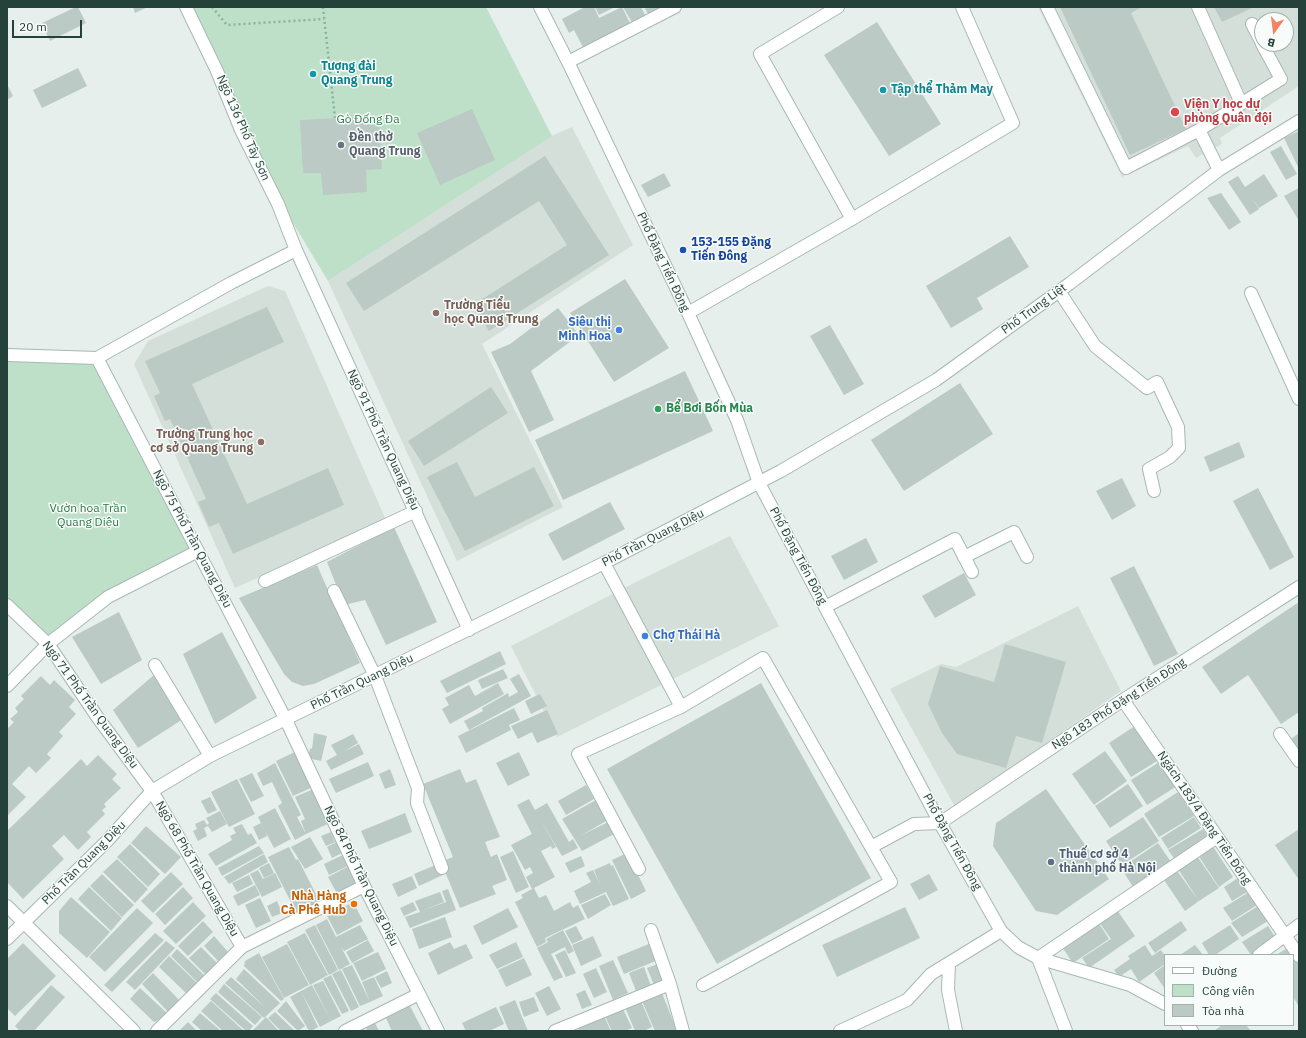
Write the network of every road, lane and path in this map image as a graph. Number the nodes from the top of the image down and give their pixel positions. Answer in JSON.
{"nodes":[{"id":1,"x":186,"y":7,"type":"edge"},
{"id":2,"x":212,"y":7,"type":"edge"},
{"id":3,"x":323,"y":7,"type":"edge"},
{"id":4,"x":540,"y":7,"type":"edge"},
{"id":5,"x":675,"y":7,"type":"edge"},
{"id":6,"x":838,"y":7,"type":"edge"},
{"id":7,"x":962,"y":7,"type":"edge"},
{"id":8,"x":1047,"y":7,"type":"edge"},
{"id":9,"x":1198,"y":7,"type":"edge"},
{"id":10,"x":324,"y":19,"type":"junction"},
{"id":11,"x":1252,"y":24,"type":"dead end"},
{"id":12,"x":1254,"y":28,"type":"edge"},
{"id":13,"x":1266,"y":52,"type":"edge"},
{"id":14,"x":568,"y":62,"type":"junction"},
{"id":15,"x":1241,"y":103,"type":"junction"},
{"id":16,"x":335,"y":118,"type":"dead end"},
{"id":17,"x":1299,"y":121,"type":"edge"},
{"id":18,"x":1198,"y":130,"type":"junction"},
{"id":19,"x":1219,"y":170,"type":"junction"},
{"id":20,"x":852,"y":219,"type":"junction"},
{"id":21,"x":296,"y":250,"type":"junction"},
{"id":22,"x":1059,"y":291,"type":"junction"},
{"id":23,"x":1251,"y":293,"type":"dead end"},
{"id":24,"x":688,"y":313,"type":"junction"},
{"id":25,"x":7,"y":355,"type":"edge"},
{"id":26,"x":98,"y":358,"type":"junction"},
{"id":27,"x":1299,"y":399,"type":"edge"},
{"id":28,"x":760,"y":483,"type":"junction"},
{"id":29,"x":1154,"y":491,"type":"dead end"},
{"id":30,"x":416,"y":511,"type":"junction"},
{"id":31,"x":198,"y":551,"type":"junction"},
{"id":32,"x":964,"y":557,"type":"junction"},
{"id":33,"x":1027,"y":557,"type":"dead end"},
{"id":34,"x":604,"y":564,"type":"junction"},
{"id":35,"x":972,"y":572,"type":"dead end"},
{"id":36,"x":265,"y":581,"type":"dead end"},
{"id":37,"x":1299,"y":587,"type":"edge"},
{"id":38,"x":334,"y":591,"type":"dead end"},
{"id":39,"x":7,"y":605,"type":"edge"},
{"id":40,"x":825,"y":607,"type":"junction"},
{"id":41,"x":469,"y":630,"type":"junction"},
{"id":42,"x":48,"y":644,"type":"junction"},
{"id":43,"x":155,"y":665,"type":"dead end"},
{"id":44,"x":375,"y":676,"type":"junction"},
{"id":45,"x":7,"y":686,"type":"edge"},
{"id":46,"x":1123,"y":700,"type":"junction"},
{"id":47,"x":681,"y":707,"type":"junction"},
{"id":48,"x":286,"y":720,"type":"junction"},
{"id":49,"x":1280,"y":734,"type":"dead end"},
{"id":50,"x":210,"y":756,"type":"junction"},
{"id":51,"x":1299,"y":761,"type":"edge"},
{"id":52,"x":152,"y":791,"type":"junction"},
{"id":53,"x":940,"y":823,"type":"junction"},
{"id":54,"x":1216,"y":837,"type":"junction"},
{"id":55,"x":871,"y":847,"type":"junction"},
{"id":56,"x":442,"y":868,"type":"dead end"},
{"id":57,"x":639,"y":869,"type":"dead end"},
{"id":58,"x":364,"y":886,"type":"junction"},
{"id":59,"x":7,"y":906,"type":"edge"},
{"id":60,"x":24,"y":923,"type":"junction"},
{"id":61,"x":1299,"y":925,"type":"edge"},
{"id":62,"x":651,"y":930,"type":"dead end"},
{"id":63,"x":1001,"y":931,"type":"junction"},
{"id":64,"x":1285,"y":936,"type":"junction"},
{"id":65,"x":7,"y":939,"type":"edge"},
{"id":66,"x":242,"y":947,"type":"junction"},
{"id":67,"x":1260,"y":954,"type":"edge"},
{"id":68,"x":1299,"y":956,"type":"edge"},
{"id":69,"x":1038,"y":958,"type":"junction"},
{"id":70,"x":949,"y":963,"type":"junction"},
{"id":71,"x":670,"y":984,"type":"junction"},
{"id":72,"x":703,"y":985,"type":"dead end"},
{"id":73,"x":419,"y":994,"type":"junction"},
{"id":74,"x":1164,"y":1003,"type":"edge"},
{"id":75,"x":134,"y":1031,"type":"edge"},
{"id":76,"x":157,"y":1031,"type":"edge"},
{"id":77,"x":345,"y":1031,"type":"edge"},
{"id":78,"x":438,"y":1031,"type":"edge"},
{"id":79,"x":555,"y":1031,"type":"edge"},
{"id":80,"x":683,"y":1031,"type":"edge"},
{"id":81,"x":840,"y":1031,"type":"edge"},
{"id":82,"x":956,"y":1031,"type":"edge"},
{"id":83,"x":1066,"y":1031,"type":"edge"}],
"edges":[{"from":1,"to":21,"type":"street","name":"Ngõ 136 Phố Tây Sơn"},
{"from":2,"to":10,"type":"path"},
{"from":3,"to":10,"type":"path"},
{"from":4,"to":14,"type":"street","name":"Phố Đặng Tiến Đông"},
{"from":5,"to":14,"type":"street"},
{"from":6,"to":20,"type":"street"},
{"from":7,"to":20,"type":"street"},
{"from":8,"to":18,"type":"street"},
{"from":9,"to":15,"type":"street"},
{"from":10,"to":16,"type":"path"},
{"from":11,"to":12,"type":"street"},
{"from":13,"to":15,"type":"street"},
{"from":14,"to":24,"type":"street","name":"Phố Đặng Tiến Đông"},
{"from":15,"to":18,"type":"street"},
{"from":17,"to":19,"type":"street","name":"Phố Trung Liệt"},
{"from":18,"to":19,"type":"street"},
{"from":19,"to":22,"type":"street","name":"Phố Trung Liệt"},
{"from":20,"to":24,"type":"street"},
{"from":21,"to":26,"type":"street"},
{"from":21,"to":30,"type":"street","name":"Ngõ 91 Phố Trần Quang Diệu"},
{"from":22,"to":28,"type":"street","name":"Phố Trung Liệt"},
{"from":22,"to":29,"type":"street"},
{"from":23,"to":27,"type":"street"},
{"from":24,"to":28,"type":"street","name":"Phố Đặng Tiến Đông"},
{"from":25,"to":26,"type":"street"},
{"from":26,"to":31,"type":"street","name":"Ngõ 75 Phố Trần Quang Diệu"},
{"from":28,"to":34,"type":"street","name":"Phố Trần Quang Diệu"},
{"from":28,"to":40,"type":"street","name":"Phố Đặng Tiến Đông"},
{"from":30,"to":36,"type":"street"},
{"from":30,"to":41,"type":"street","name":"Ngõ 91 Phố Trần Quang Diệu"},
{"from":31,"to":42,"type":"street"},
{"from":31,"to":48,"type":"street","name":"Ngõ 75 Phố Trần Quang Diệu"},
{"from":32,"to":33,"type":"street"},
{"from":32,"to":35,"type":"street"},
{"from":32,"to":40,"type":"street"},
{"from":34,"to":41,"type":"street","name":"Phố Trần Quang Diệu"},
{"from":34,"to":47,"type":"street"},
{"from":37,"to":46,"type":"street","name":"Ngõ 183 Phố Đặng Tiến Đông"},
{"from":38,"to":44,"type":"street"},
{"from":39,"to":42,"type":"street","name":"Ngõ 71 Phố Trần Quang Diệu"},
{"from":40,"to":53,"type":"street","name":"Phố Đặng Tiến Đông"},
{"from":41,"to":44,"type":"street","name":"Phố Trần Quang Diệu"},
{"from":42,"to":45,"type":"street"},
{"from":42,"to":52,"type":"street","name":"Ngõ 71 Phố Trần Quang Diệu"},
{"from":43,"to":50,"type":"street"},
{"from":44,"to":48,"type":"street","name":"Phố Trần Quang Diệu"},
{"from":44,"to":56,"type":"street"},
{"from":46,"to":53,"type":"street","name":"Ngõ 183 Phố Đặng Tiến Đông"},
{"from":46,"to":54,"type":"street","name":"Ngách 183/4 Đặng Tiến Đông"},
{"from":47,"to":55,"type":"street"},
{"from":47,"to":57,"type":"street"},
{"from":48,"to":50,"type":"street","name":"Phố Trần Quang Diệu"},
{"from":48,"to":58,"type":"street","name":"Ngõ 84 Phố Trần Quang Diệu"},
{"from":49,"to":51,"type":"street"},
{"from":50,"to":52,"type":"street","name":"Phố Trần Quang Diệu"},
{"from":52,"to":60,"type":"street","name":"Phố Trần Quang Diệu"},
{"from":52,"to":66,"type":"street","name":"Ngõ 68 Phố Trần Quang Diệu"},
{"from":53,"to":55,"type":"street"},
{"from":53,"to":63,"type":"street","name":"Phố Đặng Tiến Đông"},
{"from":54,"to":64,"type":"street","name":"Ngách 183/4 Đặng Tiến Đông"},
{"from":54,"to":69,"type":"street"},
{"from":55,"to":72,"type":"street"},
{"from":58,"to":66,"type":"street"},
{"from":58,"to":73,"type":"street","name":"Ngõ 84 Phố Trần Quang Diệu"},
{"from":59,"to":60,"type":"street"},
{"from":60,"to":65,"type":"street","name":"Phố Trần Quang Diệu"},
{"from":60,"to":75,"type":"street"},
{"from":61,"to":64,"type":"street"},
{"from":62,"to":71,"type":"street"},
{"from":63,"to":69,"type":"street","name":"Phố Đặng Tiến Đông"},
{"from":63,"to":70,"type":"street"},
{"from":64,"to":67,"type":"street"},
{"from":64,"to":68,"type":"street","name":"Ngách 183/4 Đặng Tiến Đông"},
{"from":66,"to":76,"type":"street"},
{"from":69,"to":74,"type":"street","name":"Phố Đặng Tiến Đông"},
{"from":69,"to":83,"type":"street"},
{"from":70,"to":81,"type":"street"},
{"from":70,"to":82,"type":"street"},
{"from":71,"to":79,"type":"street"},
{"from":71,"to":80,"type":"street"},
{"from":73,"to":77,"type":"street"},
{"from":73,"to":78,"type":"street","name":"Ngõ 84 Phố Trần Quang Diệu"}]}
